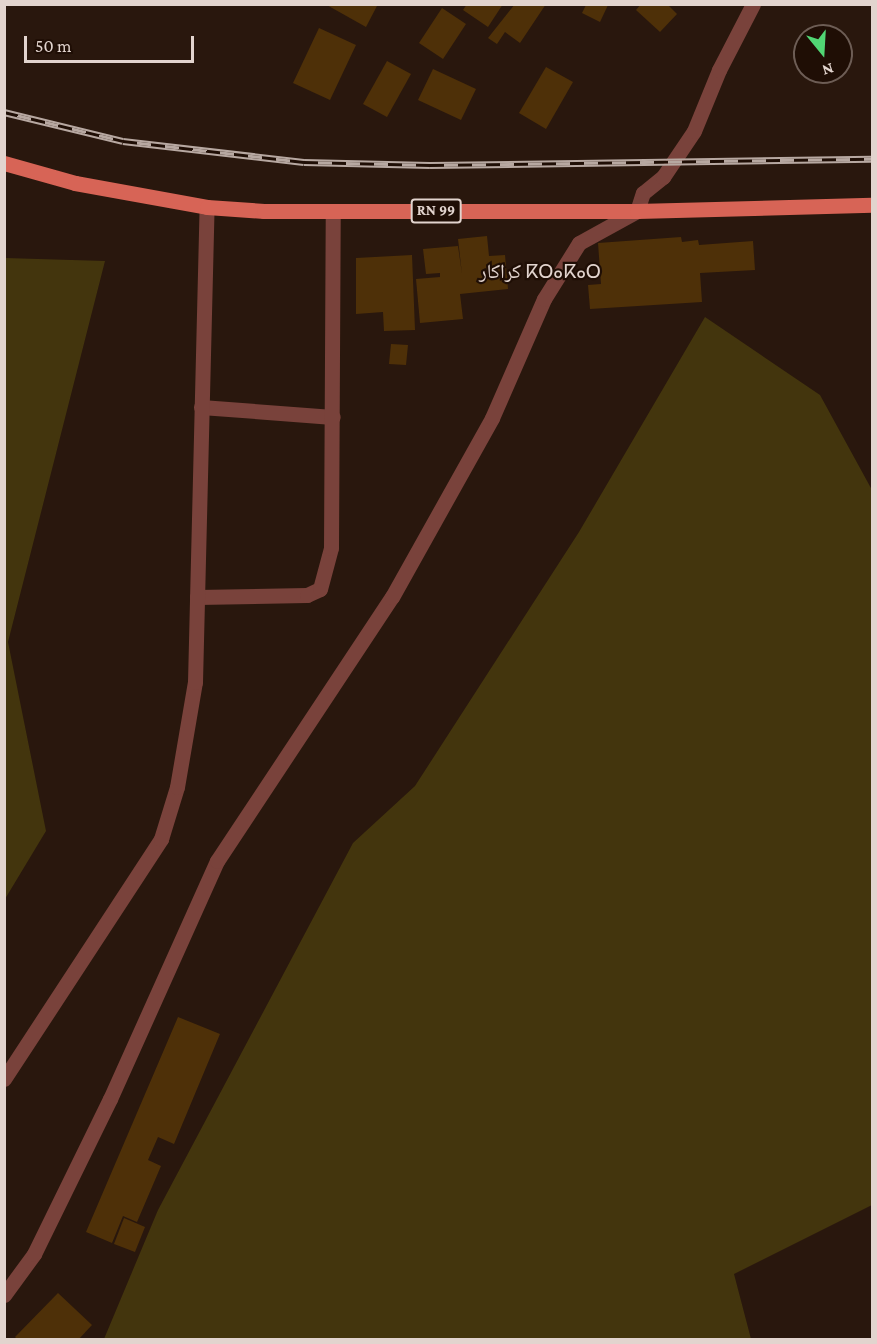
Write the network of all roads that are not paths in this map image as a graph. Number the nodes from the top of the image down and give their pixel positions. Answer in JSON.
{"nodes":[{"id":1,"x":753,"y":4,"type":"edge"},
{"id":2,"x":4,"y":163,"type":"edge"},
{"id":3,"x":873,"y":205,"type":"edge"},
{"id":4,"x":207,"y":207,"type":"junction"},
{"id":5,"x":637,"y":211,"type":"junction"},
{"id":6,"x":333,"y":212,"type":"junction"},
{"id":7,"x":201,"y":407,"type":"junction"},
{"id":8,"x":333,"y":417,"type":"junction"},
{"id":9,"x":197,"y":597,"type":"junction"},
{"id":10,"x":4,"y":1079,"type":"edge"},
{"id":11,"x":4,"y":1295,"type":"edge"}],
"edges":[{"from":1,"to":5,"type":"street"},
{"from":2,"to":4,"type":"main road","number":"RN 99"},
{"from":3,"to":5,"type":"main road","number":"RN 99"},
{"from":4,"to":6,"type":"main road","number":"RN 99"},
{"from":4,"to":7,"type":"street"},
{"from":5,"to":6,"type":"main road","number":"RN 99"},
{"from":5,"to":11,"type":"street"},
{"from":6,"to":8,"type":"street"},
{"from":7,"to":8,"type":"street"},
{"from":7,"to":9,"type":"street"},
{"from":8,"to":9,"type":"street"},
{"from":9,"to":10,"type":"street"}]}
